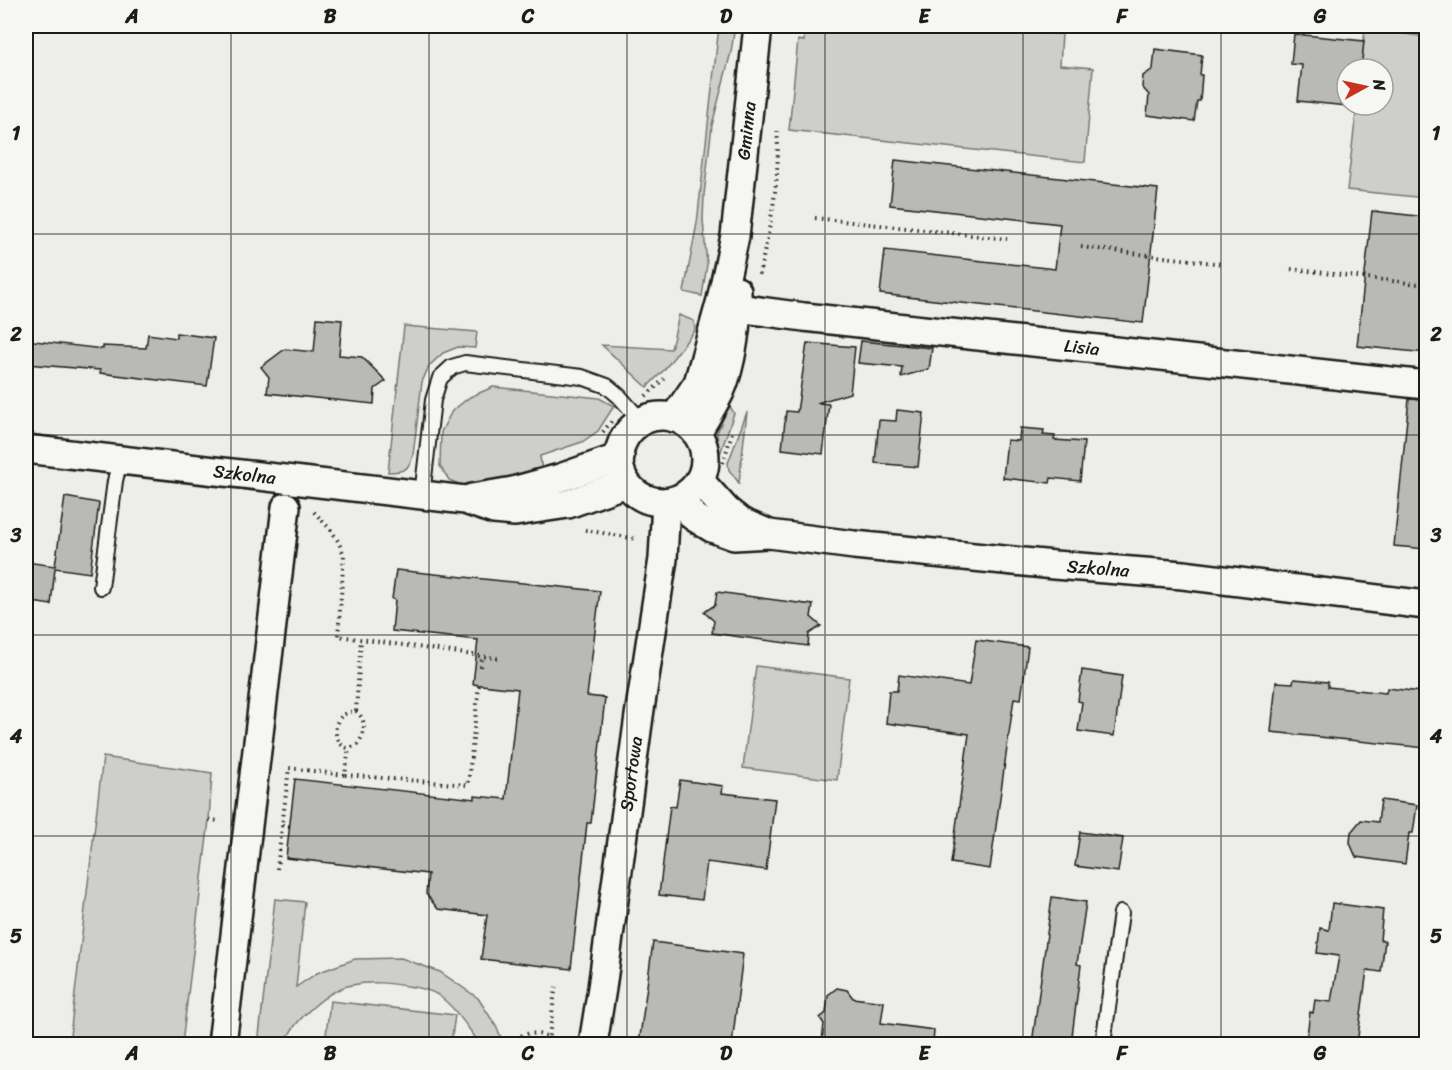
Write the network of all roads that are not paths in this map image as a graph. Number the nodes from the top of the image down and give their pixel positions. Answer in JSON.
{"nodes":[{"id":1,"x":758,"y":26,"type":"edge"},
{"id":2,"x":735,"y":236,"type":"junction"},
{"id":3,"x":738,"y":308,"type":"junction"},
{"id":4,"x":1426,"y":385,"type":"edge"},
{"id":5,"x":635,"y":414,"type":"junction"},
{"id":6,"x":674,"y":418,"type":"junction"},
{"id":7,"x":697,"y":433,"type":"junction"},
{"id":8,"x":26,"y":449,"type":"edge"},
{"id":9,"x":620,"y":457,"type":"junction"},
{"id":10,"x":120,"y":460,"type":"junction"},
{"id":11,"x":700,"y":481,"type":"junction"},
{"id":12,"x":626,"y":483,"type":"junction"},
{"id":13,"x":422,"y":495,"type":"junction"},
{"id":14,"x":465,"y":500,"type":"junction"},
{"id":15,"x":673,"y":501,"type":"junction"},
{"id":16,"x":298,"y":508,"type":"road end"},
{"id":17,"x":769,"y":534,"type":"junction"},
{"id":18,"x":101,"y":587,"type":"dead end"},
{"id":19,"x":1426,"y":605,"type":"edge"},
{"id":20,"x":1121,"y":913,"type":"dead end"},
{"id":21,"x":222,"y":1044,"type":"edge"},
{"id":22,"x":593,"y":1044,"type":"edge"},
{"id":23,"x":1103,"y":1044,"type":"edge"}],
"edges":[{"from":1,"to":2,"type":"street","name":"Gminna"},
{"from":2,"to":3,"type":"street","name":"Gminna"},
{"from":2,"to":6,"type":"street","name":"Gminna"},
{"from":3,"to":4,"type":"street","name":"Lisia"},
{"from":3,"to":7,"type":"street","name":"Gminna"},
{"from":5,"to":6,"type":"street"},
{"from":5,"to":9,"type":"street"},
{"from":5,"to":13,"type":"lane"},
{"from":6,"to":7,"type":"street"},
{"from":7,"to":11,"type":"street"},
{"from":8,"to":10,"type":"street","name":"Szkolna"},
{"from":9,"to":12,"type":"street"},
{"from":9,"to":14,"type":"street","name":"Szkolna"},
{"from":10,"to":13,"type":"street","name":"Szkolna"},
{"from":10,"to":18,"type":"lane"},
{"from":11,"to":15,"type":"street"},
{"from":11,"to":17,"type":"street","name":"Szkolna"},
{"from":12,"to":14,"type":"street","name":"Szkolna"},
{"from":12,"to":15,"type":"street"},
{"from":13,"to":14,"type":"street","name":"Szkolna"},
{"from":15,"to":17,"type":"street","name":"Szkolna"},
{"from":15,"to":22,"type":"street","name":"Sportowa"},
{"from":16,"to":21,"type":"street"},
{"from":17,"to":19,"type":"street","name":"Szkolna"},
{"from":20,"to":23,"type":"lane"}]}
